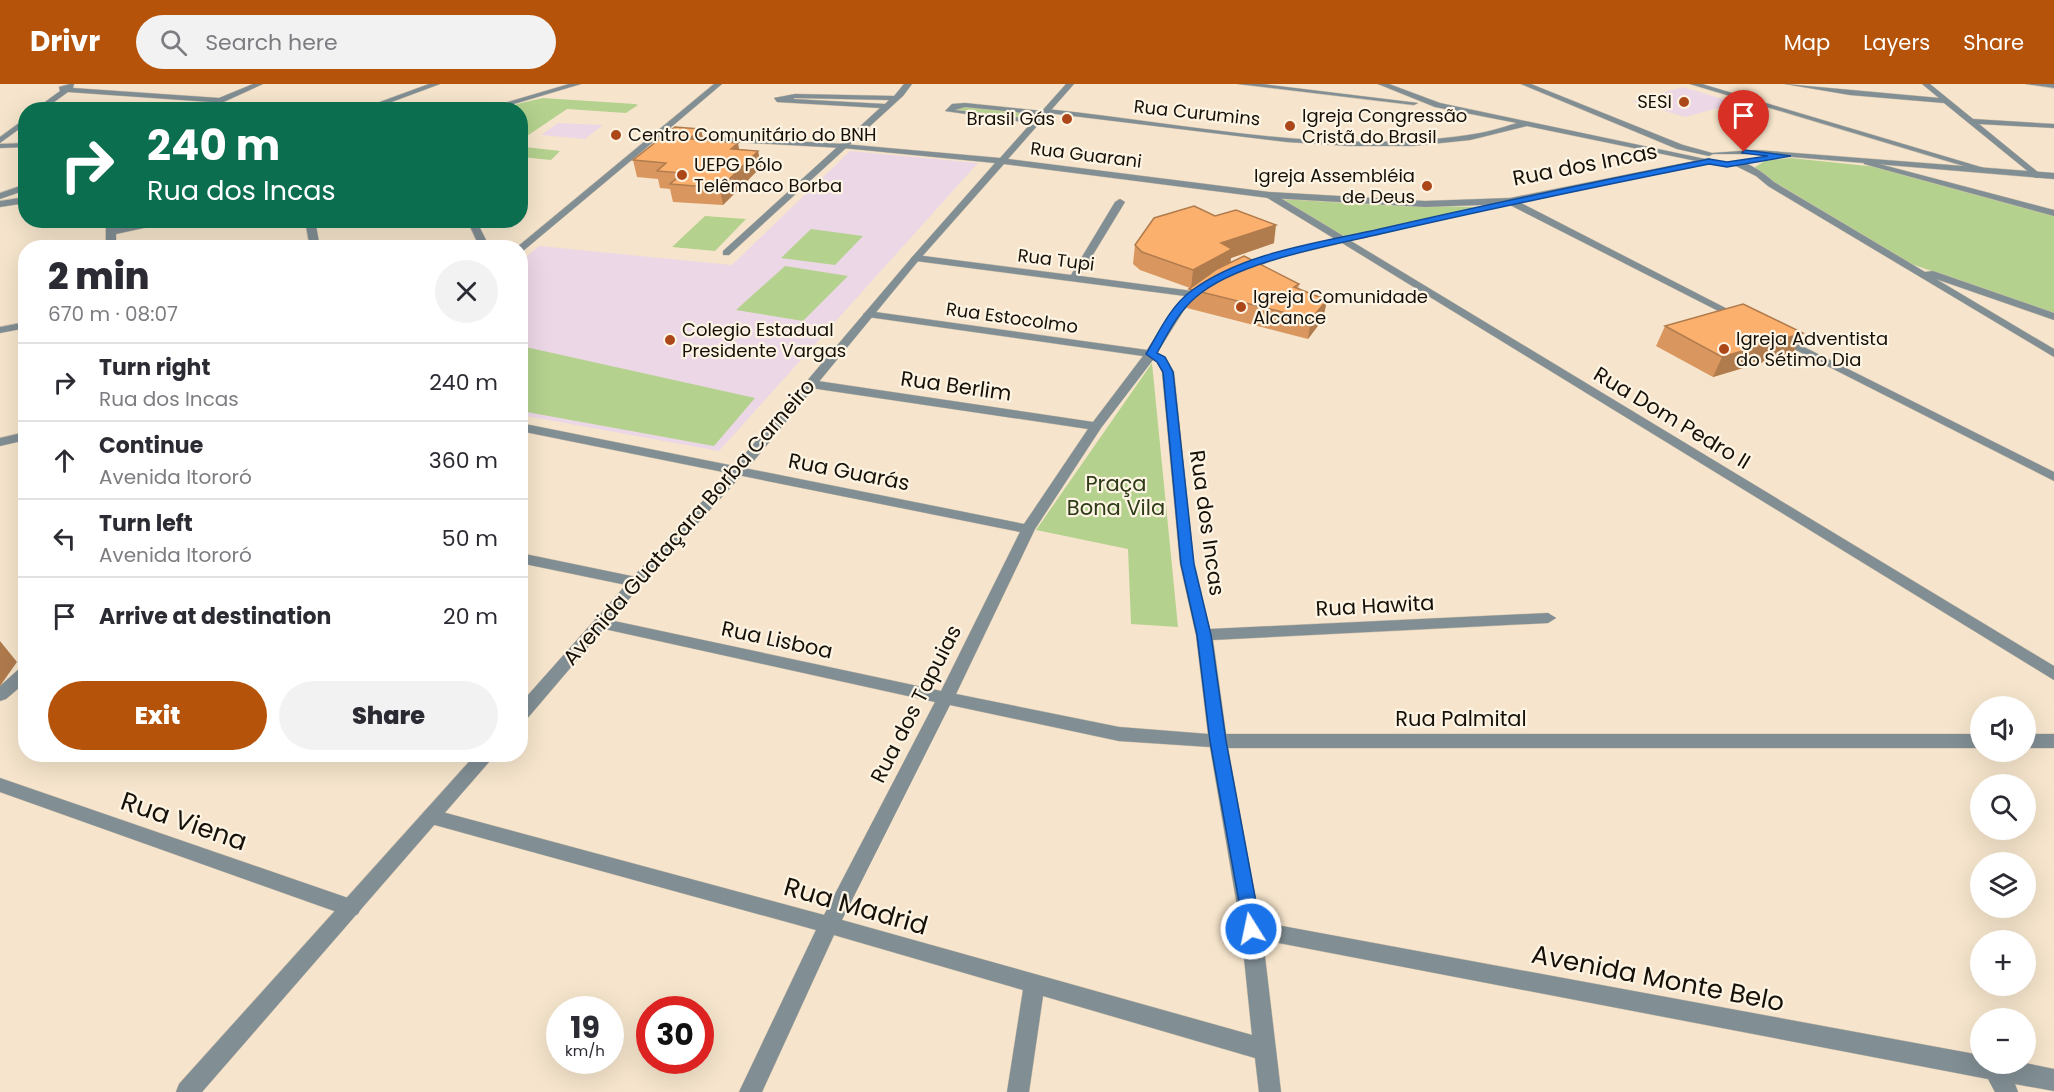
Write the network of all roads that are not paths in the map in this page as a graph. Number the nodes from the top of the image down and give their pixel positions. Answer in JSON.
{"nodes":[{"id":1,"x":75,"y":84,"type":"edge"},
{"id":2,"x":257,"y":84,"type":"edge"},
{"id":3,"x":436,"y":84,"type":"edge"},
{"id":4,"x":577,"y":84,"type":"edge"},
{"id":5,"x":718,"y":84,"type":"edge"},
{"id":6,"x":908,"y":84,"type":"edge"},
{"id":7,"x":914,"y":84,"type":"edge"},
{"id":8,"x":1070,"y":84,"type":"edge"},
{"id":9,"x":1242,"y":84,"type":"edge"},
{"id":10,"x":1382,"y":84,"type":"edge"},
{"id":11,"x":1525,"y":84,"type":"edge"},
{"id":12,"x":1694,"y":84,"type":"edge"},
{"id":13,"x":1789,"y":84,"type":"edge"},
{"id":14,"x":1926,"y":84,"type":"edge"},
{"id":15,"x":2030,"y":84,"type":"edge"},
{"id":16,"x":2054,"y":86,"type":"edge"},
{"id":17,"x":62,"y":89,"type":"junction"},
{"id":18,"x":898,"y":96,"type":"junction"},
{"id":19,"x":217,"y":100,"type":"junction"},
{"id":20,"x":1947,"y":101,"type":"junction"},
{"id":21,"x":47,"y":102,"type":"edge"},
{"id":22,"x":213,"y":102,"type":"edge"},
{"id":23,"x":384,"y":102,"type":"edge"},
{"id":24,"x":513,"y":102,"type":"edge"},
{"id":25,"x":1438,"y":105,"type":"junction"},
{"id":26,"x":885,"y":106,"type":"junction"},
{"id":27,"x":1042,"y":116,"type":"junction"},
{"id":28,"x":1971,"y":121,"type":"junction"},
{"id":29,"x":1524,"y":124,"type":"junction"},
{"id":30,"x":18,"y":126,"type":"edge"},
{"id":31,"x":2054,"y":126,"type":"edge"},
{"id":32,"x":657,"y":136,"type":"junction"},
{"id":33,"x":0,"y":141,"type":"edge"},
{"id":34,"x":0,"y":146,"type":"edge"},
{"id":35,"x":18,"y":146,"type":"edge"},
{"id":36,"x":843,"y":146,"type":"junction"},
{"id":37,"x":1787,"y":156,"type":"junction"},
{"id":38,"x":1710,"y":157,"type":"junction"},
{"id":39,"x":1000,"y":161,"type":"junction"},
{"id":40,"x":1867,"y":162,"type":"junction"},
{"id":41,"x":1731,"y":163,"type":"junction"},
{"id":42,"x":1990,"y":171,"type":"junction"},
{"id":43,"x":2036,"y":175,"type":"junction"},
{"id":44,"x":2054,"y":176,"type":"edge"},
{"id":45,"x":18,"y":190,"type":"edge"},
{"id":46,"x":1269,"y":195,"type":"junction"},
{"id":47,"x":0,"y":196,"type":"edge"},
{"id":48,"x":18,"y":201,"type":"edge"},
{"id":49,"x":1510,"y":201,"type":"junction"},
{"id":50,"x":1120,"y":202,"type":"dead end"},
{"id":51,"x":0,"y":204,"type":"edge"},
{"id":52,"x":2054,"y":213,"type":"edge"},
{"id":53,"x":110,"y":228,"type":"edge"},
{"id":54,"x":132,"y":228,"type":"edge"},
{"id":55,"x":110,"y":232,"type":"junction"},
{"id":56,"x":110,"y":240,"type":"edge"},
{"id":57,"x":1344,"y":240,"type":"junction"},
{"id":58,"x":528,"y":242,"type":"edge"},
{"id":59,"x":726,"y":253,"type":"dead end"},
{"id":60,"x":916,"y":258,"type":"junction"},
{"id":61,"x":1897,"y":262,"type":"junction"},
{"id":62,"x":1074,"y":278,"type":"junction"},
{"id":63,"x":1193,"y":294,"type":"junction"},
{"id":64,"x":868,"y":314,"type":"junction"},
{"id":65,"x":2054,"y":317,"type":"edge"},
{"id":66,"x":18,"y":327,"type":"edge"},
{"id":67,"x":0,"y":330,"type":"edge"},
{"id":68,"x":1152,"y":354,"type":"junction"},
{"id":69,"x":2054,"y":354,"type":"edge"},
{"id":70,"x":811,"y":384,"type":"junction"},
{"id":71,"x":1096,"y":426,"type":"junction"},
{"id":72,"x":528,"y":430,"type":"edge"},
{"id":73,"x":18,"y":438,"type":"edge"},
{"id":74,"x":0,"y":442,"type":"edge"},
{"id":75,"x":738,"y":471,"type":"junction"},
{"id":76,"x":2054,"y":477,"type":"edge"},
{"id":77,"x":1028,"y":529,"type":"junction"},
{"id":78,"x":528,"y":560,"type":"edge"},
{"id":79,"x":636,"y":582,"type":"junction"},
{"id":80,"x":1548,"y":618,"type":"dead end"},
{"id":81,"x":600,"y":623,"type":"junction"},
{"id":82,"x":1204,"y":635,"type":"junction"},
{"id":83,"x":2054,"y":674,"type":"edge"},
{"id":84,"x":18,"y":679,"type":"edge"},
{"id":85,"x":0,"y":695,"type":"edge"},
{"id":86,"x":946,"y":697,"type":"junction"},
{"id":87,"x":528,"y":707,"type":"edge"},
{"id":88,"x":1218,"y":741,"type":"junction"},
{"id":89,"x":1970,"y":741,"type":"edge"},
{"id":90,"x":2036,"y":741,"type":"edge"},
{"id":91,"x":2054,"y":741,"type":"edge"},
{"id":92,"x":480,"y":762,"type":"edge"},
{"id":93,"x":0,"y":785,"type":"edge"},
{"id":94,"x":431,"y":817,"type":"junction"},
{"id":95,"x":351,"y":908,"type":"junction"},
{"id":96,"x":829,"y":925,"type":"junction"},
{"id":97,"x":1251,"y":929,"type":"junction"},
{"id":98,"x":1034,"y":986,"type":"junction"},
{"id":99,"x":1266,"y":1050,"type":"junction"},
{"id":100,"x":1970,"y":1064,"type":"edge"},
{"id":101,"x":1998,"y":1074,"type":"edge"},
{"id":102,"x":2022,"y":1074,"type":"edge"},
{"id":103,"x":2054,"y":1080,"type":"edge"},
{"id":104,"x":187,"y":1092,"type":"edge"},
{"id":105,"x":750,"y":1092,"type":"edge"},
{"id":106,"x":1018,"y":1092,"type":"edge"},
{"id":107,"x":1270,"y":1092,"type":"edge"},
{"id":108,"x":2007,"y":1092,"type":"edge"}],
"edges":[{"from":1,"to":17,"type":"street"},
{"from":2,"to":19,"type":"street"},
{"from":3,"to":23,"type":"street"},
{"from":4,"to":24,"type":"street"},
{"from":5,"to":32,"type":"street"},
{"from":6,"to":18,"type":"street"},
{"from":7,"to":18,"type":"street"},
{"from":8,"to":27,"type":"street","name":"Avenida Guataçara Borba Carneiro"},
{"from":9,"to":25,"type":"street"},
{"from":10,"to":25,"type":"street"},
{"from":11,"to":38,"type":"street"},
{"from":12,"to":42,"type":"street"},
{"from":13,"to":20,"type":"street"},
{"from":14,"to":20,"type":"street"},
{"from":15,"to":16,"type":"street"},
{"from":17,"to":19,"type":"street"},
{"from":17,"to":21,"type":"street"},
{"from":18,"to":26,"type":"street"},
{"from":18,"to":26,"type":"street"},
{"from":19,"to":22,"type":"street"},
{"from":20,"to":28,"type":"street"},
{"from":25,"to":29,"type":"street"},
{"from":26,"to":36,"type":"street"},
{"from":27,"to":27,"type":"street"},
{"from":27,"to":29,"type":"street","name":"Rua Curumins"},
{"from":27,"to":39,"type":"street","name":"Avenida Guataçara Borba Carneiro"},
{"from":28,"to":31,"type":"street"},
{"from":28,"to":43,"type":"street"},
{"from":29,"to":38,"type":"street"},
{"from":30,"to":33,"type":"street"},
{"from":32,"to":36,"type":"street","name":"Rua Guarani"},
{"from":32,"to":58,"type":"street"},
{"from":34,"to":35,"type":"street"},
{"from":36,"to":39,"type":"street","name":"Rua Guarani"},
{"from":36,"to":59,"type":"street"},
{"from":37,"to":38,"type":"street"},
{"from":37,"to":40,"type":"street"},
{"from":37,"to":41,"type":"street"},
{"from":38,"to":41,"type":"street"},
{"from":38,"to":41,"type":"street"},
{"from":38,"to":49,"type":"street","name":"Rua dos Incas"},
{"from":39,"to":46,"type":"street","name":"Rua Guarani"},
{"from":39,"to":60,"type":"street","name":"Avenida Guataçara Borba Carneiro"},
{"from":40,"to":42,"type":"street"},
{"from":40,"to":52,"type":"street"},
{"from":41,"to":61,"type":"street"},
{"from":42,"to":43,"type":"street"},
{"from":43,"to":44,"type":"street"},
{"from":45,"to":47,"type":"street"},
{"from":46,"to":49,"type":"street","name":"Rua Guarani"},
{"from":46,"to":57,"type":"street","name":"Rua Dom Pedro II"},
{"from":48,"to":51,"type":"street"},
{"from":49,"to":57,"type":"street","name":"Rua dos Incas"},
{"from":49,"to":76,"type":"street"},
{"from":50,"to":62,"type":"street"},
{"from":53,"to":55,"type":"street"},
{"from":54,"to":55,"type":"street"},
{"from":55,"to":56,"type":"street"},
{"from":57,"to":63,"type":"street","name":"Rua dos Incas"},
{"from":57,"to":83,"type":"street","name":"Rua Dom Pedro II"},
{"from":60,"to":62,"type":"street","name":"Rua Tupi"},
{"from":60,"to":64,"type":"street","name":"Avenida Guataçara Borba Carneiro"},
{"from":61,"to":65,"type":"street"},
{"from":61,"to":69,"type":"street"},
{"from":62,"to":63,"type":"street","name":"Rua Tupi"},
{"from":63,"to":68,"type":"street","name":"Rua dos Incas"},
{"from":64,"to":68,"type":"street","name":"Rua Estocolmo"},
{"from":64,"to":70,"type":"street","name":"Avenida Guataçara Borba Carneiro"},
{"from":66,"to":67,"type":"street"},
{"from":68,"to":71,"type":"street","name":"Rua dos Tapuias"},
{"from":68,"to":82,"type":"street","name":"Rua dos Incas"},
{"from":70,"to":71,"type":"street","name":"Rua Berlim"},
{"from":70,"to":75,"type":"street","name":"Avenida Guataçara Borba Carneiro"},
{"from":71,"to":77,"type":"street","name":"Rua dos Tapuias"},
{"from":72,"to":75,"type":"street","name":"Rua Guarás"},
{"from":73,"to":74,"type":"street"},
{"from":75,"to":77,"type":"street","name":"Rua Guarás"},
{"from":75,"to":79,"type":"street","name":"Avenida Guataçara Borba Carneiro"},
{"from":77,"to":86,"type":"street","name":"Rua dos Tapuias"},
{"from":78,"to":79,"type":"street"},
{"from":79,"to":81,"type":"street","name":"Avenida Guataçara Borba Carneiro"},
{"from":80,"to":82,"type":"street","name":"Rua Hawita"},
{"from":81,"to":86,"type":"street","name":"Rua Lisboa"},
{"from":81,"to":87,"type":"street","name":"Avenida Guataçara Borba Carneiro"},
{"from":82,"to":88,"type":"street","name":"Rua dos Incas"},
{"from":84,"to":85,"type":"street"},
{"from":86,"to":88,"type":"street","name":"Rua Palmital"},
{"from":86,"to":96,"type":"street","name":"Rua dos Tapuias"},
{"from":88,"to":89,"type":"street","name":"Rua Palmital"},
{"from":88,"to":97,"type":"street","name":"Rua dos Incas"},
{"from":90,"to":91,"type":"street"},
{"from":92,"to":94,"type":"street"},
{"from":93,"to":95,"type":"street","name":"Rua Viena"},
{"from":94,"to":95,"type":"street"},
{"from":94,"to":96,"type":"street","name":"Rua Madrid"},
{"from":95,"to":104,"type":"street"},
{"from":96,"to":98,"type":"street","name":"Rua Madrid"},
{"from":96,"to":105,"type":"street","name":"Rua dos Tapuias"},
{"from":97,"to":99,"type":"street","name":"Rua dos Incas"},
{"from":97,"to":100,"type":"street","name":"Avenida Monte Belo"},
{"from":98,"to":99,"type":"street","name":"Rua Madrid"},
{"from":98,"to":106,"type":"street"},
{"from":99,"to":107,"type":"street","name":"Rua dos Incas"},
{"from":101,"to":108,"type":"street"},
{"from":102,"to":103,"type":"street","name":"Avenida Monte Belo"}]}
